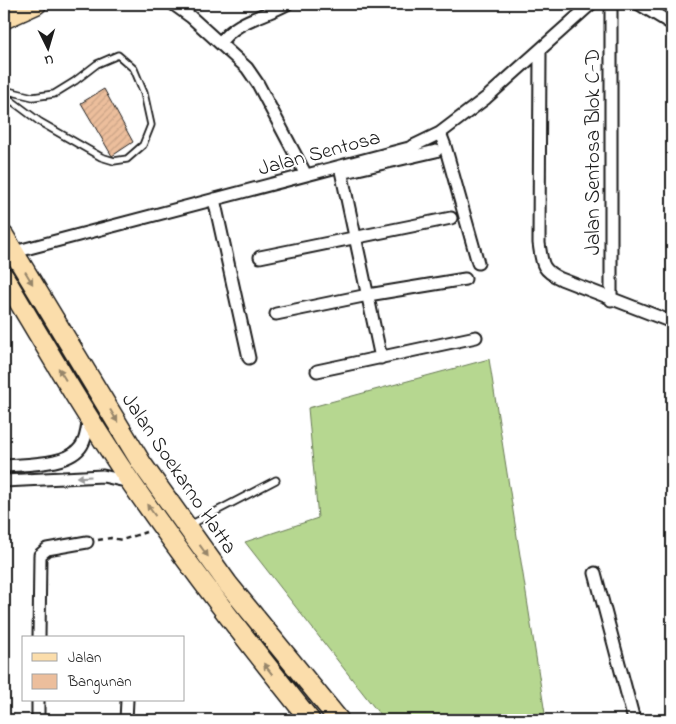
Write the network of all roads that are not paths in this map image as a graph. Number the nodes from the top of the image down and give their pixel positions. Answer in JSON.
{"nodes":[{"id":1,"x":37,"y":4,"type":"edge"},
{"id":2,"x":173,"y":4,"type":"edge"},
{"id":3,"x":286,"y":4,"type":"edge"},
{"id":4,"x":591,"y":4,"type":"edge"},
{"id":5,"x":611,"y":4,"type":"edge"},
{"id":6,"x":639,"y":4,"type":"edge"},
{"id":7,"x":4,"y":19,"type":"edge"},
{"id":8,"x":672,"y":24,"type":"edge"},
{"id":9,"x":220,"y":43,"type":"junction"},
{"id":10,"x":540,"y":50,"type":"junction"},
{"id":11,"x":4,"y":90,"type":"edge"},
{"id":12,"x":4,"y":95,"type":"edge"},
{"id":13,"x":440,"y":133,"type":"junction"},
{"id":14,"x":436,"y":151,"type":"dead end"},
{"id":15,"x":341,"y":170,"type":"junction"},
{"id":16,"x":306,"y":175,"type":"junction"},
{"id":17,"x":214,"y":199,"type":"junction"},
{"id":18,"x":451,"y":218,"type":"dead end"},
{"id":19,"x":4,"y":236,"type":"edge"},
{"id":20,"x":355,"y":237,"type":"junction"},
{"id":21,"x":14,"y":252,"type":"junction"},
{"id":22,"x":260,"y":257,"type":"dead end"},
{"id":23,"x":478,"y":263,"type":"dead end"},
{"id":24,"x":4,"y":277,"type":"edge"},
{"id":25,"x":464,"y":279,"type":"dead end"},
{"id":26,"x":368,"y":295,"type":"junction"},
{"id":27,"x":611,"y":300,"type":"junction"},
{"id":28,"x":276,"y":314,"type":"dead end"},
{"id":29,"x":672,"y":322,"type":"edge"},
{"id":30,"x":476,"y":337,"type":"dead end"},
{"id":31,"x":249,"y":358,"type":"dead end"},
{"id":32,"x":381,"y":358,"type":"junction"},
{"id":33,"x":317,"y":371,"type":"dead end"},
{"id":34,"x":89,"y":418,"type":"junction"},
{"id":35,"x":4,"y":466,"type":"edge"},
{"id":36,"x":276,"y":480,"type":"dead end"},
{"id":37,"x":4,"y":481,"type":"edge"},
{"id":38,"x":132,"y":483,"type":"junction"},
{"id":39,"x":186,"y":527,"type":"junction"},
{"id":40,"x":87,"y":542,"type":"road end"},
{"id":41,"x":595,"y":573,"type":"dead end"},
{"id":42,"x":39,"y":636,"type":"edge"},
{"id":43,"x":304,"y":677,"type":"junction"},
{"id":44,"x":286,"y":691,"type":"junction"},
{"id":45,"x":38,"y":702,"type":"edge"},
{"id":46,"x":127,"y":702,"type":"edge"},
{"id":47,"x":38,"y":720,"type":"edge"},
{"id":48,"x":126,"y":720,"type":"edge"},
{"id":49,"x":310,"y":720,"type":"edge"},
{"id":50,"x":339,"y":720,"type":"edge"},
{"id":51,"x":634,"y":720,"type":"edge"}],
"edges":[{"from":1,"to":7,"type":"main road"},
{"from":2,"to":9,"type":"street"},
{"from":3,"to":9,"type":"street"},
{"from":4,"to":10,"type":"street","name":"Jalan Sentosa"},
{"from":5,"to":27,"type":"street","name":"Jalan Sentosa Blok C-D"},
{"from":6,"to":8,"type":"street"},
{"from":9,"to":16,"type":"street"},
{"from":10,"to":13,"type":"street","name":"Jalan Sentosa"},
{"from":10,"to":27,"type":"street"},
{"from":11,"to":12,"type":"lane"},
{"from":13,"to":15,"type":"street","name":"Jalan Sentosa"},
{"from":13,"to":23,"type":"street"},
{"from":14,"to":15,"type":"street"},
{"from":15,"to":16,"type":"street","name":"Jalan Sentosa"},
{"from":15,"to":20,"type":"street"},
{"from":16,"to":17,"type":"street","name":"Jalan Sentosa"},
{"from":17,"to":21,"type":"street","name":"Jalan Sentosa"},
{"from":17,"to":31,"type":"street"},
{"from":18,"to":20,"type":"street"},
{"from":19,"to":21,"type":"main road","name":"Jalan Soekarno Hatta"},
{"from":20,"to":22,"type":"street"},
{"from":20,"to":26,"type":"street"},
{"from":21,"to":39,"type":"main road","name":"Jalan Soekarno Hatta","one_way":true},
{"from":34,"to":24,"type":"main road","name":"Jalan Soekarno Hatta","one_way":true},
{"from":25,"to":26,"type":"street"},
{"from":26,"to":28,"type":"street"},
{"from":26,"to":32,"type":"street"},
{"from":27,"to":29,"type":"street"},
{"from":30,"to":32,"type":"street"},
{"from":32,"to":33,"type":"street"},
{"from":34,"to":35,"type":"street"},
{"from":34,"to":38,"type":"main road","name":"Jalan Soekarno Hatta"},
{"from":36,"to":39,"type":"lane"},
{"from":38,"to":37,"type":"street","one_way":true},
{"from":44,"to":38,"type":"main road","name":"Jalan Soekarno Hatta","one_way":true},
{"from":39,"to":43,"type":"main road","name":"Jalan Soekarno Hatta","one_way":true},
{"from":40,"to":42,"type":"street"},
{"from":41,"to":51,"type":"street"},
{"from":43,"to":44,"type":"main road"},
{"from":43,"to":50,"type":"main road","name":"Jalan Soekarno Hatta"},
{"from":44,"to":49,"type":"main road","name":"Jalan Soekarno Hatta"},
{"from":45,"to":47,"type":"street"},
{"from":46,"to":48,"type":"street"}]}
